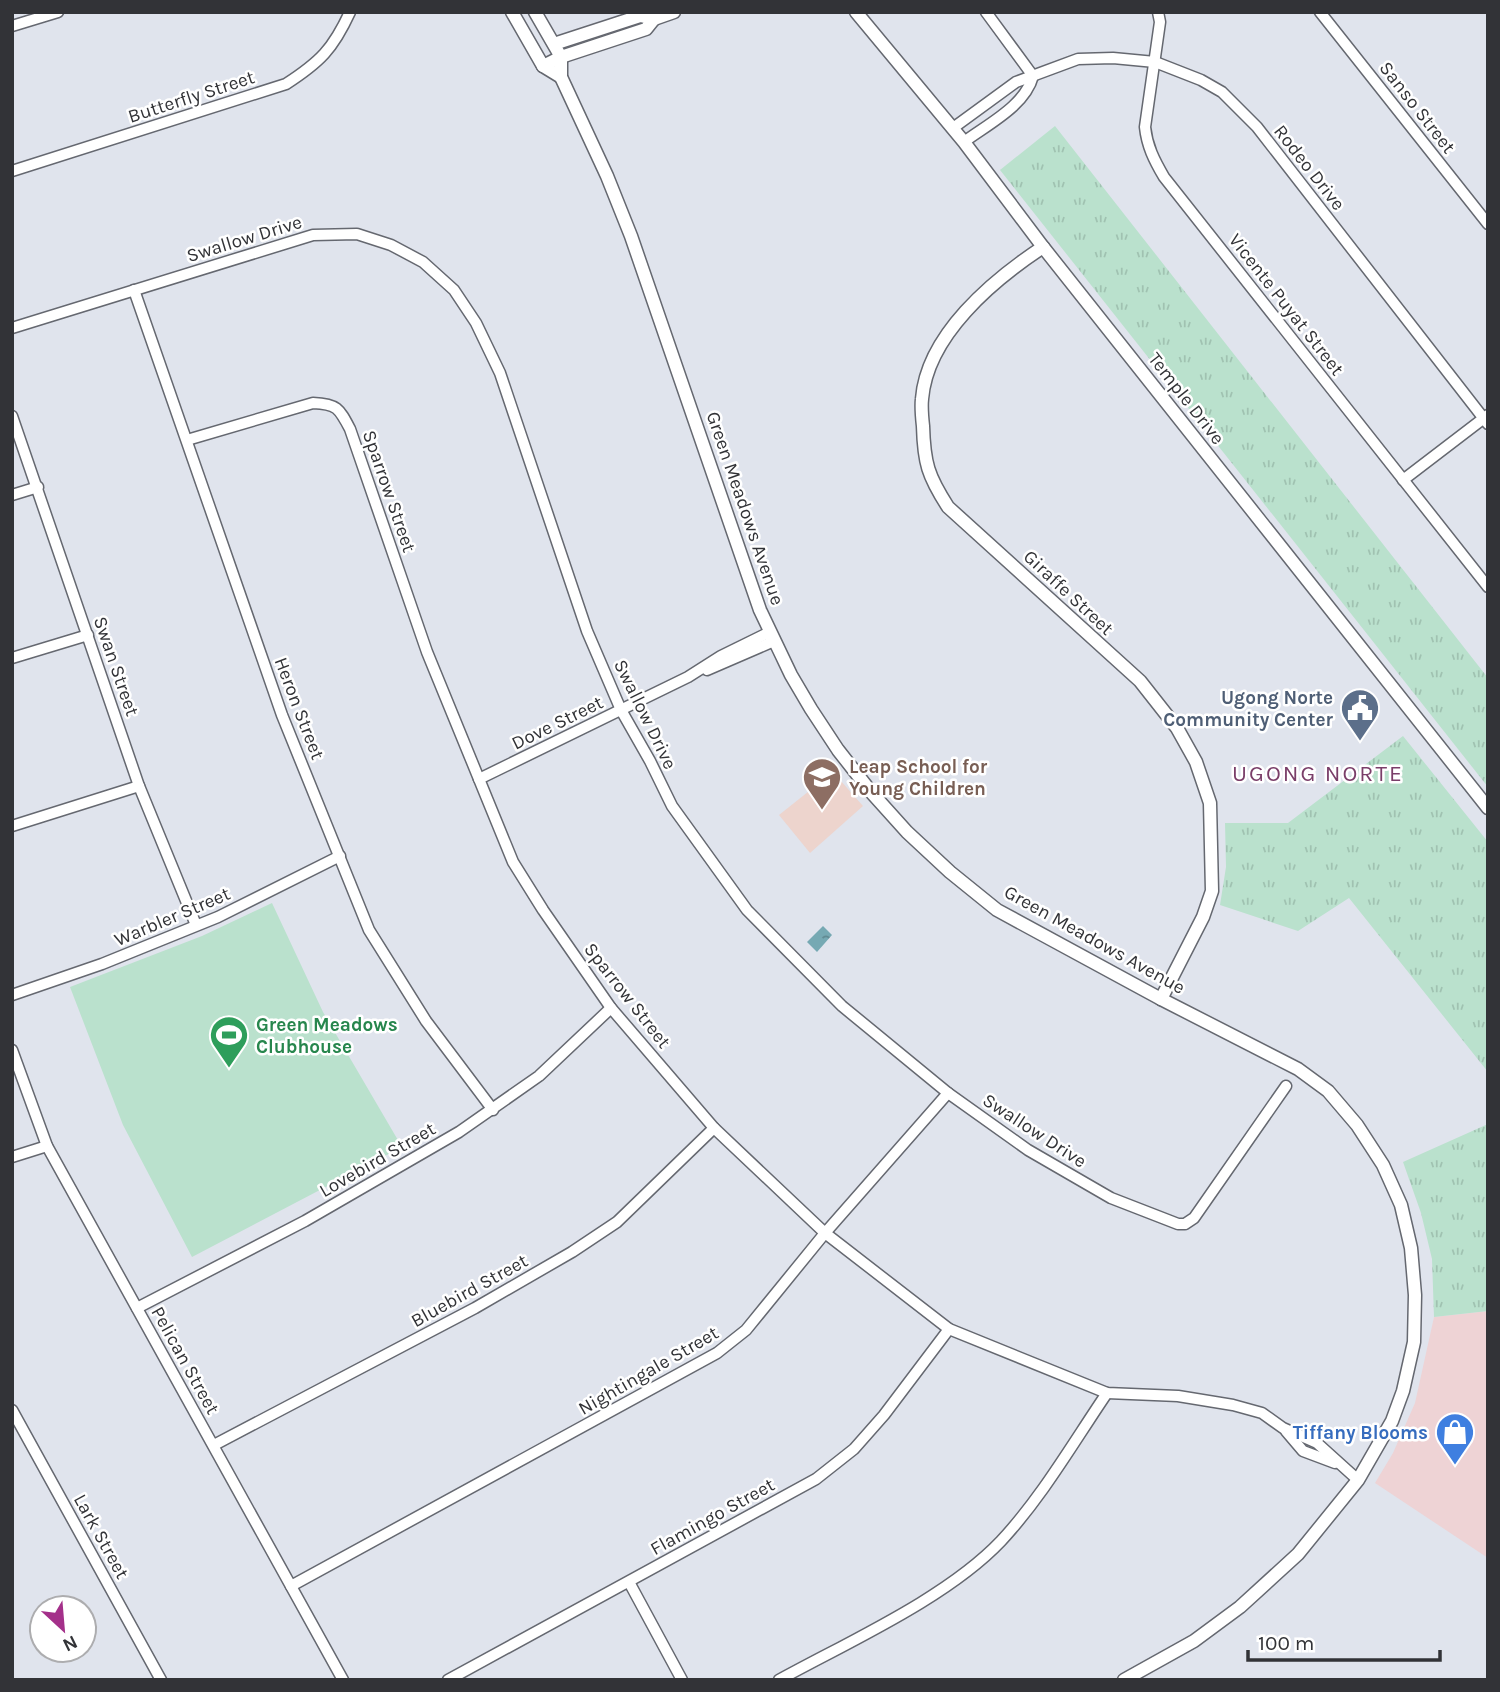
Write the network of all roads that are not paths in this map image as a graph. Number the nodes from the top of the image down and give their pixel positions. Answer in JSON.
{"nodes":[{"id":1,"x":58,"y":12,"type":"edge"},
{"id":2,"x":350,"y":12,"type":"edge"},
{"id":3,"x":512,"y":12,"type":"edge"},
{"id":4,"x":535,"y":12,"type":"edge"},
{"id":5,"x":674,"y":12,"type":"edge"},
{"id":6,"x":856,"y":12,"type":"edge"},
{"id":7,"x":986,"y":12,"type":"edge"},
{"id":8,"x":1157,"y":12,"type":"edge"},
{"id":9,"x":1320,"y":12,"type":"edge"},
{"id":10,"x":654,"y":19,"type":"junction"},
{"id":11,"x":12,"y":26,"type":"edge"},
{"id":12,"x":554,"y":44,"type":"junction"},
{"id":13,"x":561,"y":57,"type":"junction"},
{"id":14,"x":1155,"y":62,"type":"junction"},
{"id":15,"x":543,"y":66,"type":"junction"},
{"id":16,"x":1033,"y":76,"type":"junction"},
{"id":17,"x":561,"y":77,"type":"junction"},
{"id":18,"x":953,"y":128,"type":"junction"},
{"id":19,"x":964,"y":142,"type":"junction"},
{"id":20,"x":12,"y":171,"type":"edge"},
{"id":21,"x":1488,"y":224,"type":"edge"},
{"id":22,"x":1043,"y":247,"type":"junction"},
{"id":23,"x":134,"y":290,"type":"junction"},
{"id":24,"x":12,"y":328,"type":"edge"},
{"id":25,"x":12,"y":416,"type":"edge"},
{"id":26,"x":1486,"y":419,"type":"edge"},
{"id":27,"x":187,"y":440,"type":"junction"},
{"id":28,"x":1403,"y":480,"type":"junction"},
{"id":29,"x":38,"y":487,"type":"junction"},
{"id":30,"x":12,"y":495,"type":"edge"},
{"id":31,"x":1488,"y":587,"type":"edge"},
{"id":32,"x":88,"y":635,"type":"junction"},
{"id":33,"x":772,"y":636,"type":"junction"},
{"id":34,"x":12,"y":658,"type":"edge"},
{"id":35,"x":621,"y":710,"type":"junction"},
{"id":36,"x":479,"y":779,"type":"junction"},
{"id":37,"x":139,"y":786,"type":"junction"},
{"id":38,"x":1488,"y":808,"type":"edge"},
{"id":39,"x":12,"y":826,"type":"edge"},
{"id":40,"x":340,"y":856,"type":"junction"},
{"id":41,"x":196,"y":925,"type":"junction"},
{"id":42,"x":12,"y":995,"type":"edge"},
{"id":43,"x":1161,"y":999,"type":"junction"},
{"id":44,"x":611,"y":1008,"type":"junction"},
{"id":45,"x":12,"y":1051,"type":"edge"},
{"id":46,"x":1286,"y":1086,"type":"dead end"},
{"id":47,"x":948,"y":1093,"type":"junction"},
{"id":48,"x":493,"y":1110,"type":"junction"},
{"id":49,"x":714,"y":1128,"type":"junction"},
{"id":50,"x":47,"y":1146,"type":"junction"},
{"id":51,"x":12,"y":1157,"type":"edge"},
{"id":52,"x":825,"y":1233,"type":"junction"},
{"id":53,"x":137,"y":1308,"type":"junction"},
{"id":54,"x":949,"y":1329,"type":"junction"},
{"id":55,"x":1107,"y":1394,"type":"junction"},
{"id":56,"x":12,"y":1410,"type":"edge"},
{"id":57,"x":214,"y":1446,"type":"junction"},
{"id":58,"x":1358,"y":1480,"type":"junction"},
{"id":59,"x":629,"y":1582,"type":"junction"},
{"id":60,"x":291,"y":1586,"type":"junction"},
{"id":61,"x":161,"y":1680,"type":"edge"},
{"id":62,"x":343,"y":1680,"type":"edge"},
{"id":63,"x":448,"y":1680,"type":"edge"},
{"id":64,"x":682,"y":1680,"type":"edge"},
{"id":65,"x":779,"y":1680,"type":"edge"},
{"id":66,"x":1124,"y":1680,"type":"edge"}],
"edges":[{"from":1,"to":11,"type":"street"},
{"from":2,"to":20,"type":"street","name":"Butterfly Street"},
{"from":3,"to":15,"type":"street"},
{"from":4,"to":12,"type":"street","name":"Green Meadows Avenue"},
{"from":5,"to":10,"type":"street"},
{"from":6,"to":18,"type":"street","name":"Temple Drive"},
{"from":7,"to":16,"type":"street"},
{"from":8,"to":14,"type":"street","name":"Vicente Puyat Street"},
{"from":9,"to":21,"type":"street","name":"Sanso Street"},
{"from":10,"to":12,"type":"street"},
{"from":10,"to":13,"type":"street"},
{"from":12,"to":13,"type":"street","name":"Green Meadows Avenue"},
{"from":13,"to":15,"type":"street"},
{"from":13,"to":17,"type":"street","name":"Green Meadows Avenue"},
{"from":14,"to":16,"type":"street","name":"Rodeo Drive"},
{"from":14,"to":26,"type":"street","name":"Rodeo Drive"},
{"from":14,"to":28,"type":"street","name":"Vicente Puyat Street"},
{"from":15,"to":17,"type":"street"},
{"from":16,"to":18,"type":"street","name":"Rodeo Drive"},
{"from":16,"to":19,"type":"street"},
{"from":17,"to":33,"type":"street","name":"Green Meadows Avenue"},
{"from":18,"to":19,"type":"street","name":"Temple Drive"},
{"from":19,"to":22,"type":"street","name":"Temple Drive"},
{"from":22,"to":38,"type":"street","name":"Temple Drive"},
{"from":22,"to":43,"type":"street","name":"Giraffe Street"},
{"from":23,"to":24,"type":"street","name":"Swallow Drive"},
{"from":23,"to":27,"type":"street","name":"Heron Street"},
{"from":23,"to":35,"type":"street","name":"Swallow Drive"},
{"from":25,"to":29,"type":"street","name":"Swan Street"},
{"from":26,"to":28,"type":"street"},
{"from":27,"to":36,"type":"street","name":"Sparrow Street"},
{"from":27,"to":40,"type":"street","name":"Heron Street"},
{"from":28,"to":31,"type":"street","name":"Vicente Puyat Street"},
{"from":29,"to":30,"type":"street"},
{"from":29,"to":32,"type":"street","name":"Swan Street"},
{"from":32,"to":34,"type":"street"},
{"from":32,"to":37,"type":"street","name":"Swan Street"},
{"from":33,"to":35,"type":"street","name":"Dove Street"},
{"from":33,"to":43,"type":"street","name":"Green Meadows Avenue"},
{"from":35,"to":36,"type":"street","name":"Dove Street"},
{"from":35,"to":47,"type":"street","name":"Swallow Drive"},
{"from":36,"to":44,"type":"street","name":"Sparrow Street"},
{"from":37,"to":39,"type":"street"},
{"from":37,"to":41,"type":"street","name":"Swan Street"},
{"from":40,"to":41,"type":"street","name":"Warbler Street"},
{"from":40,"to":48,"type":"street","name":"Heron Street"},
{"from":41,"to":42,"type":"street","name":"Warbler Street"},
{"from":43,"to":58,"type":"street","name":"Green Meadows Avenue"},
{"from":44,"to":48,"type":"street","name":"Lovebird Street"},
{"from":44,"to":49,"type":"street","name":"Sparrow Street"},
{"from":45,"to":50,"type":"street","name":"Pelican Street"},
{"from":46,"to":47,"type":"street","name":"Swallow Drive"},
{"from":47,"to":52,"type":"street","name":"Nightingale Street"},
{"from":48,"to":53,"type":"street","name":"Lovebird Street"},
{"from":49,"to":52,"type":"street","name":"Sparrow Street"},
{"from":49,"to":57,"type":"street","name":"Bluebird Street"},
{"from":50,"to":51,"type":"street"},
{"from":50,"to":53,"type":"street","name":"Pelican Street"},
{"from":52,"to":54,"type":"street","name":"Sparrow Street"},
{"from":52,"to":60,"type":"street","name":"Nightingale Street"},
{"from":53,"to":57,"type":"street","name":"Pelican Street"},
{"from":54,"to":55,"type":"street","name":"Sparrow Street"},
{"from":54,"to":59,"type":"street","name":"Flamingo Street"},
{"from":55,"to":58,"type":"street","name":"Sparrow Street"},
{"from":55,"to":65,"type":"street"},
{"from":56,"to":61,"type":"street","name":"Lark Street"},
{"from":57,"to":60,"type":"street","name":"Pelican Street"},
{"from":58,"to":66,"type":"street","name":"Green Meadows Avenue"},
{"from":59,"to":63,"type":"street","name":"Flamingo Street"},
{"from":59,"to":64,"type":"street"},
{"from":60,"to":62,"type":"street","name":"Pelican Street"}]}
